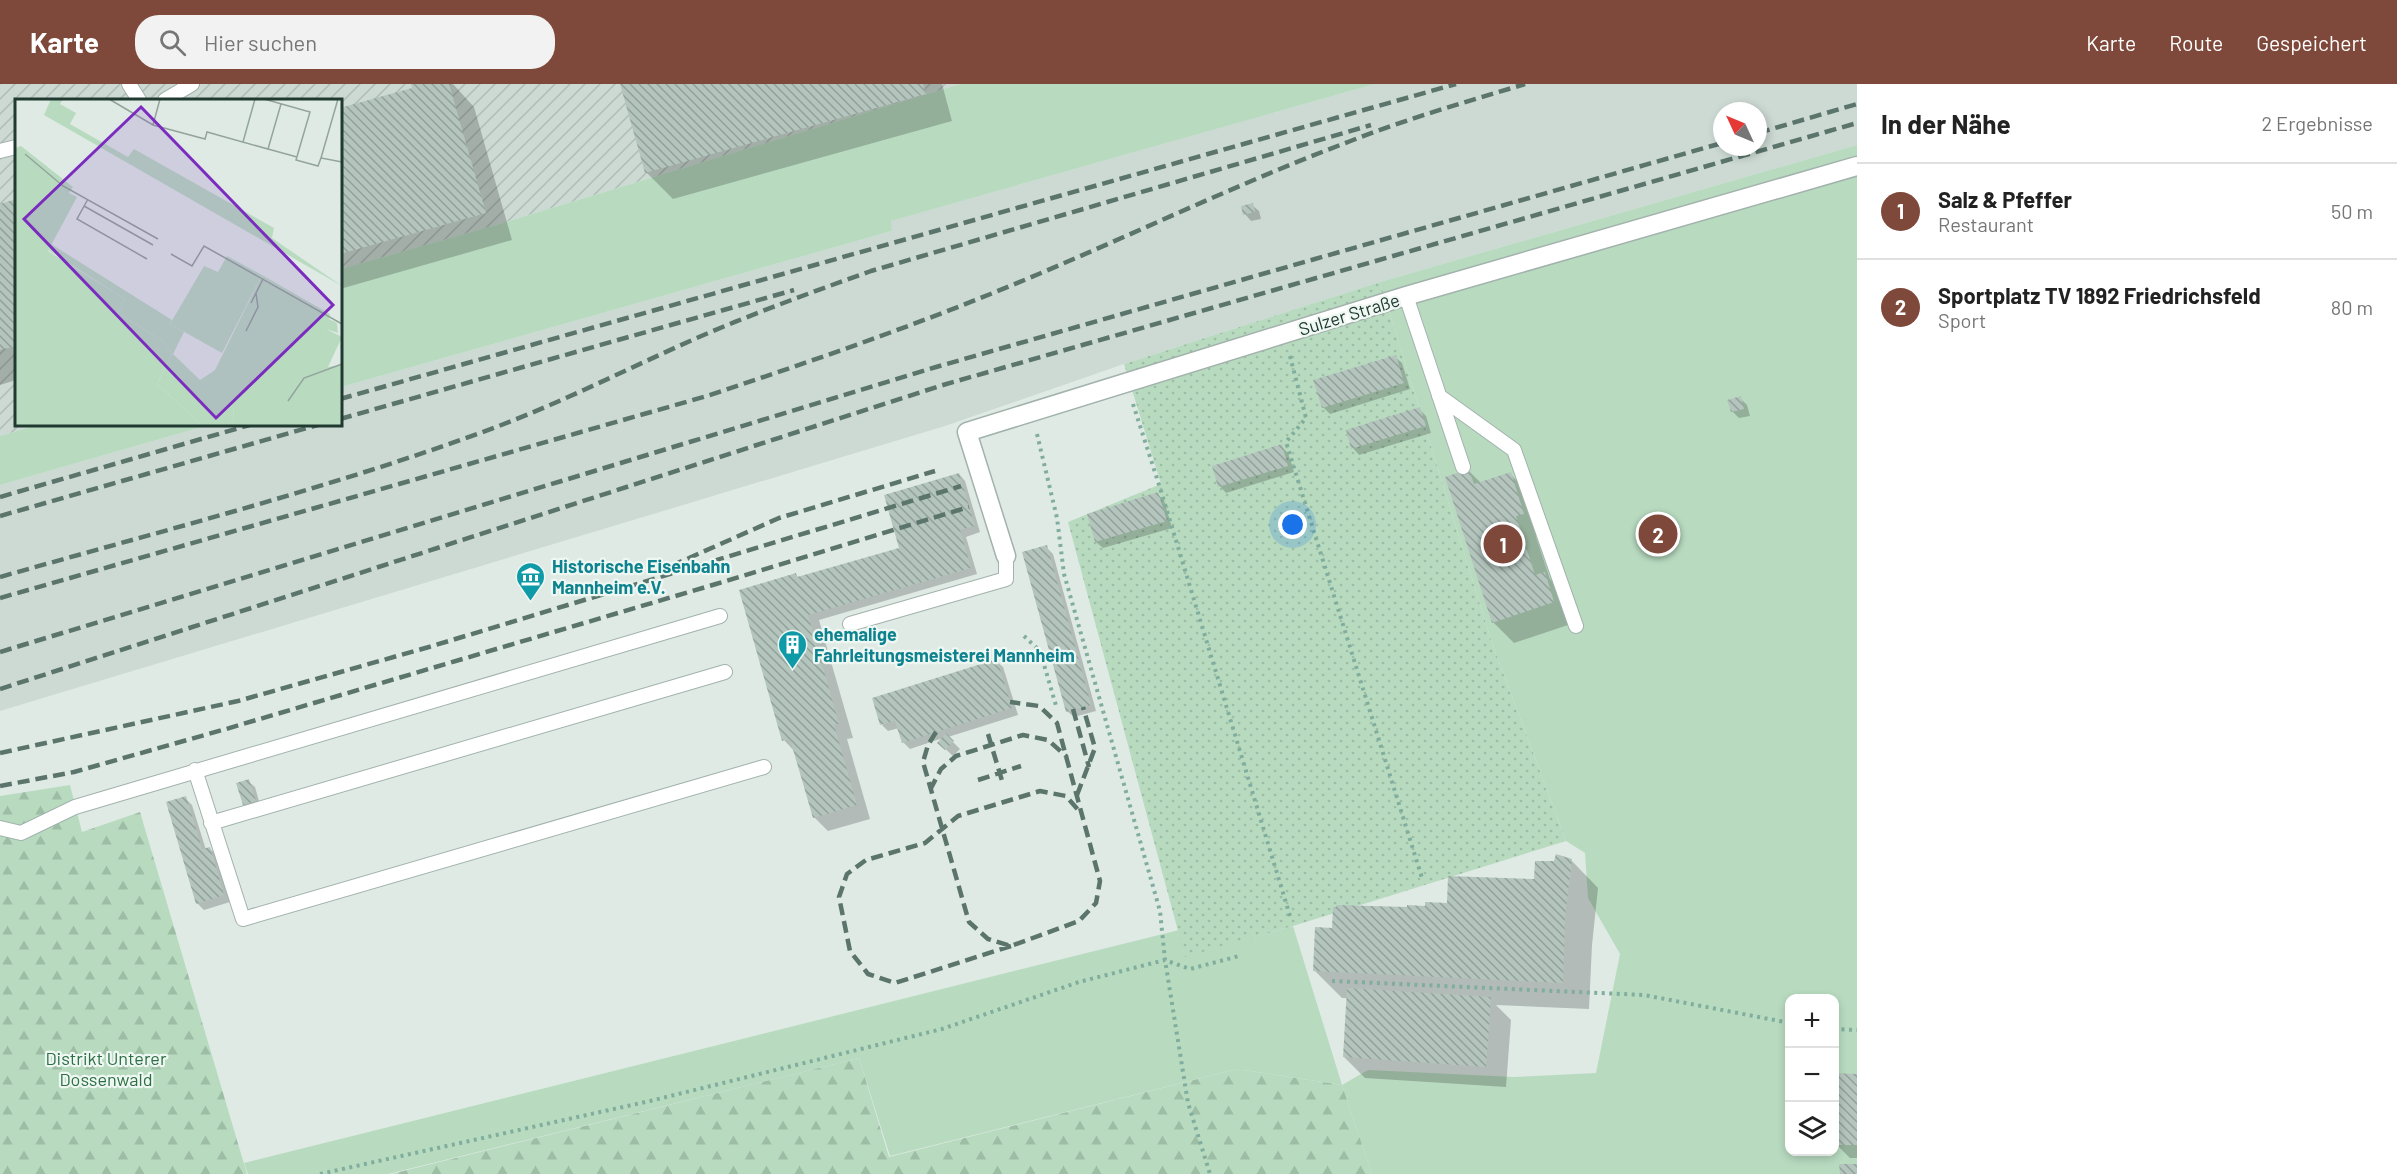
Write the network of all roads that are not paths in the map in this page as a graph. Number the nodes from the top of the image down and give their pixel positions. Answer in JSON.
{"nodes":[{"id":1,"x":129,"y":84,"type":"edge"},
{"id":2,"x":192,"y":84,"type":"edge"},
{"id":3,"x":138,"y":99,"type":"edge"},
{"id":4,"x":167,"y":99,"type":"edge"},
{"id":5,"x":15,"y":147,"type":"edge"},
{"id":6,"x":0,"y":151,"type":"edge"},
{"id":7,"x":1857,"y":166,"type":"edge"},
{"id":8,"x":1406,"y":296,"type":"junction"},
{"id":9,"x":1439,"y":396,"type":"junction"},
{"id":10,"x":1463,"y":467,"type":"dead end"},
{"id":11,"x":1006,"y":556,"type":"joint"},
{"id":12,"x":720,"y":616,"type":"dead end"},
{"id":13,"x":850,"y":624,"type":"dead end"},
{"id":14,"x":1576,"y":626,"type":"dead end"},
{"id":15,"x":725,"y":672,"type":"dead end"},
{"id":16,"x":764,"y":767,"type":"dead end"},
{"id":17,"x":195,"y":770,"type":"junction"},
{"id":18,"x":211,"y":823,"type":"junction"},
{"id":19,"x":0,"y":828,"type":"edge"}],
"edges":[{"from":1,"to":3,"type":"lane"},
{"from":2,"to":4,"type":"lane"},
{"from":5,"to":6,"type":"lane"},
{"from":7,"to":8,"type":"street","name":"Sulzer Straße"},
{"from":8,"to":9,"type":"lane"},
{"from":8,"to":11,"type":"street","name":"Sulzer Straße"},
{"from":9,"to":10,"type":"lane"},
{"from":9,"to":14,"type":"lane"},
{"from":11,"to":13,"type":"lane"},
{"from":12,"to":17,"type":"lane"},
{"from":15,"to":18,"type":"lane"},
{"from":16,"to":18,"type":"lane"},
{"from":17,"to":18,"type":"lane"},
{"from":17,"to":19,"type":"lane"}]}
